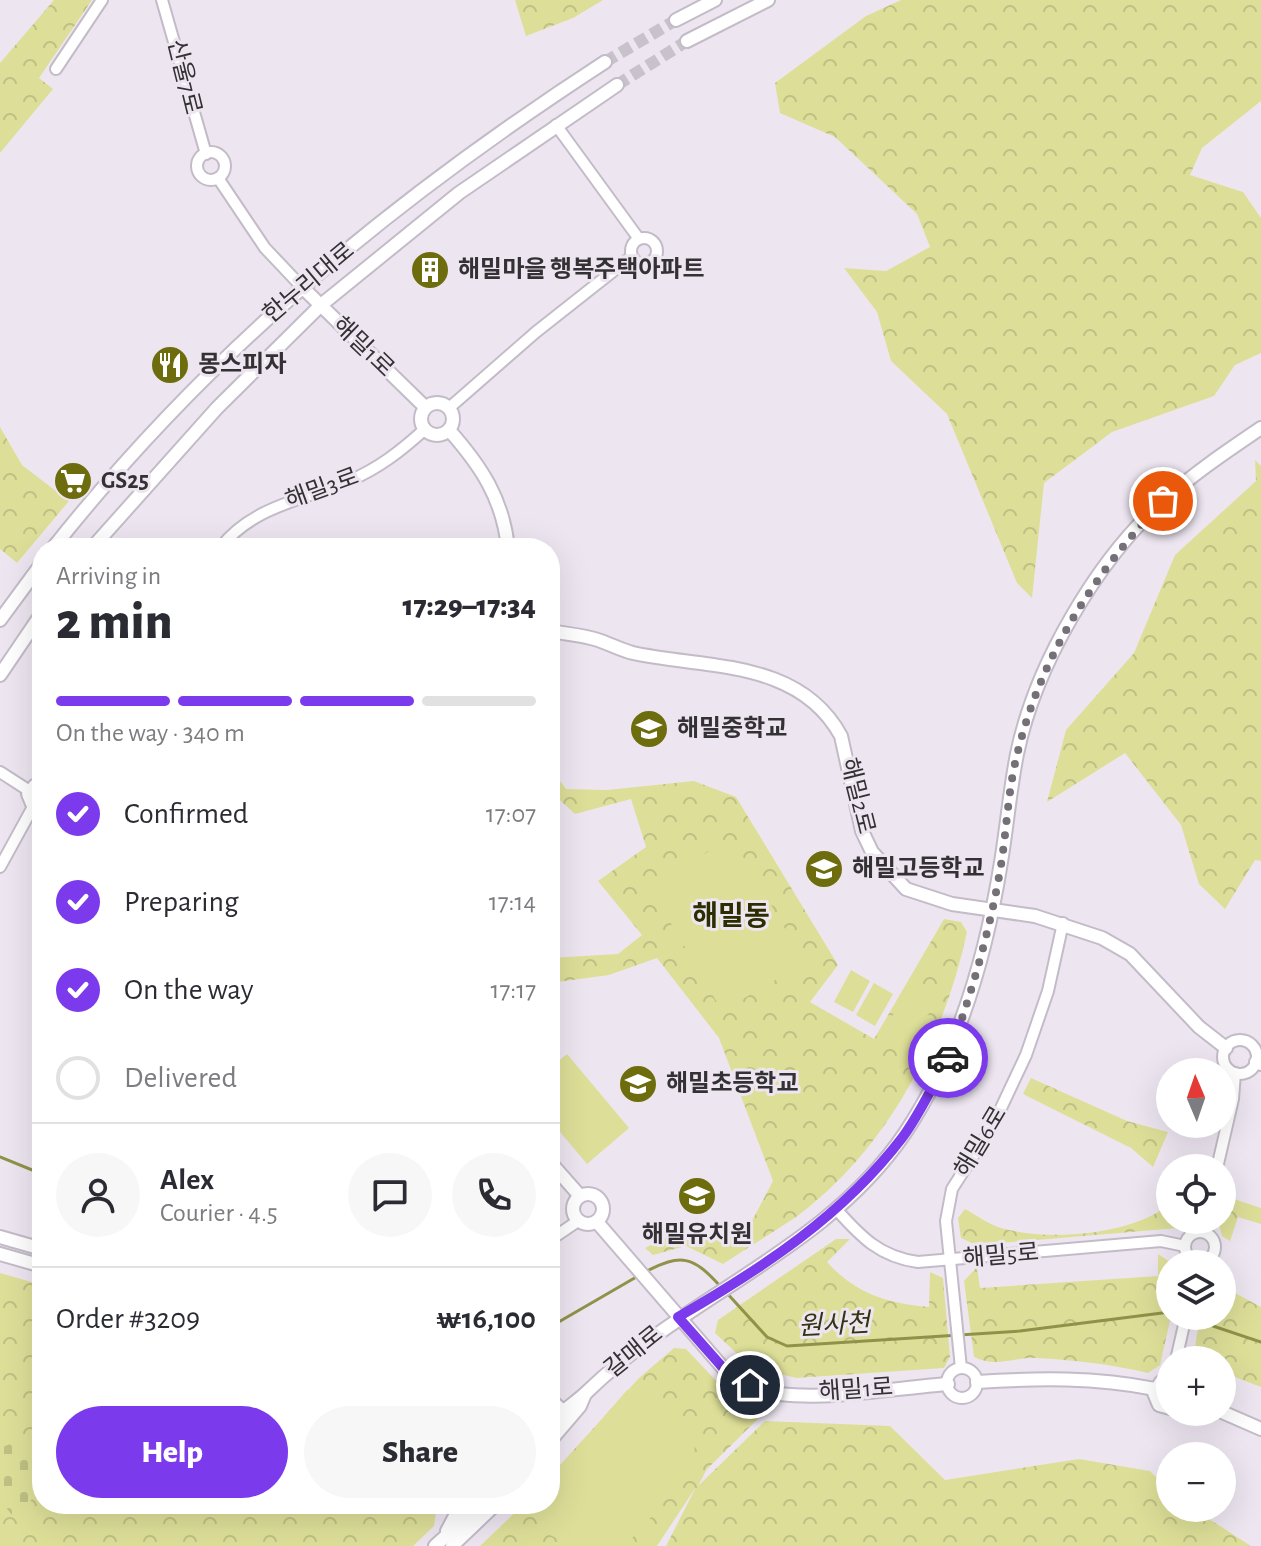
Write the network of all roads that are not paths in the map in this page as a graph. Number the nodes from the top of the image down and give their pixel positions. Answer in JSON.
{"nodes":[{"id":1,"x":102,"y":0,"type":"edge"},
{"id":2,"x":162,"y":0,"type":"edge"},
{"id":3,"x":715,"y":0,"type":"edge"},
{"id":4,"x":768,"y":0,"type":"edge"},
{"id":5,"x":676,"y":20,"type":"tunnel mouth"},
{"id":6,"x":687,"y":41,"type":"tunnel mouth"},
{"id":7,"x":605,"y":62,"type":"tunnel mouth"},
{"id":8,"x":56,"y":69,"type":"dead end"},
{"id":9,"x":617,"y":85,"type":"tunnel mouth"},
{"id":10,"x":556,"y":125,"type":"junction"},
{"id":11,"x":206,"y":154,"type":"junction"},
{"id":12,"x":218,"y":178,"type":"junction"},
{"id":13,"x":639,"y":239,"type":"junction"},
{"id":14,"x":631,"y":257,"type":"junction"},
{"id":15,"x":301,"y":286,"type":"junction"},
{"id":16,"x":321,"y":305,"type":"junction"},
{"id":17,"x":425,"y":407,"type":"junction"},
{"id":18,"x":449,"y":408,"type":"junction"},
{"id":19,"x":1261,"y":428,"type":"edge"},
{"id":20,"x":425,"y":429,"type":"junction"},
{"id":21,"x":449,"y":430,"type":"junction"},
{"id":22,"x":61,"y":538,"type":"edge"},
{"id":23,"x":101,"y":538,"type":"edge"},
{"id":24,"x":232,"y":538,"type":"edge"},
{"id":25,"x":506,"y":538,"type":"edge"},
{"id":26,"x":32,"y":577,"type":"edge"},
{"id":27,"x":0,"y":620,"type":"edge"},
{"id":28,"x":32,"y":628,"type":"edge"},
{"id":29,"x":560,"y":632,"type":"edge"},
{"id":30,"x":0,"y":675,"type":"edge"},
{"id":31,"x":0,"y":772,"type":"edge"},
{"id":32,"x":32,"y":788,"type":"edge"},
{"id":33,"x":28,"y":790,"type":"junction"},
{"id":34,"x":32,"y":803,"type":"edge"},
{"id":35,"x":32,"y":816,"type":"edge"},
{"id":36,"x":0,"y":867,"type":"edge"},
{"id":37,"x":993,"y":909,"type":"junction"},
{"id":38,"x":1063,"y":923,"type":"junction"},
{"id":39,"x":1226,"y":1048,"type":"junction"},
{"id":40,"x":1225,"y":1058,"type":"edge"},
{"id":41,"x":1259,"y":1063,"type":"edge"},
{"id":42,"x":1236,"y":1073,"type":"edge"},
{"id":43,"x":560,"y":1173,"type":"edge"},
{"id":44,"x":580,"y":1196,"type":"junction"},
{"id":45,"x":836,"y":1209,"type":"junction"},
{"id":46,"x":578,"y":1221,"type":"junction"},
{"id":47,"x":597,"y":1222,"type":"junction"},
{"id":48,"x":560,"y":1233,"type":"edge"},
{"id":49,"x":1197,"y":1234,"type":"edge"},
{"id":50,"x":1205,"y":1234,"type":"edge"},
{"id":51,"x":0,"y":1237,"type":"edge"},
{"id":52,"x":32,"y":1246,"type":"edge"},
{"id":53,"x":1185,"y":1246,"type":"junction"},
{"id":54,"x":1187,"y":1250,"type":"edge"},
{"id":55,"x":1213,"y":1250,"type":"edge"},
{"id":56,"x":0,"y":1254,"type":"edge"},
{"id":57,"x":950,"y":1260,"type":"junction"},
{"id":58,"x":32,"y":1263,"type":"edge"},
{"id":59,"x":678,"y":1317,"type":"junction"},
{"id":60,"x":961,"y":1368,"type":"junction"},
{"id":61,"x":977,"y":1382,"type":"junction"},
{"id":62,"x":948,"y":1384,"type":"junction"},
{"id":63,"x":1155,"y":1389,"type":"joint"},
{"id":64,"x":1156,"y":1393,"type":"edge"},
{"id":65,"x":585,"y":1394,"type":"junction"},
{"id":66,"x":562,"y":1409,"type":"joint"},
{"id":67,"x":560,"y":1412,"type":"edge"},
{"id":68,"x":1236,"y":1418,"type":"edge"},
{"id":69,"x":560,"y":1429,"type":"edge"},
{"id":70,"x":1261,"y":1429,"type":"edge"},
{"id":71,"x":453,"y":1514,"type":"edge"},
{"id":72,"x":476,"y":1514,"type":"edge"},
{"id":73,"x":480,"y":1514,"type":"edge"},
{"id":74,"x":434,"y":1546,"type":"edge"},
{"id":75,"x":452,"y":1546,"type":"edge"}],
"edges":[{"from":1,"to":8,"type":"street"},
{"from":2,"to":11,"type":"street","name":"산울7로"},
{"from":3,"to":5,"type":"street"},
{"from":4,"to":6,"type":"street"},
{"from":7,"to":15,"type":"street","name":"한누리대로"},
{"from":9,"to":10,"type":"street","name":"한누리대로"},
{"from":10,"to":13,"type":"street"},
{"from":10,"to":16,"type":"street","name":"한누리대로"},
{"from":11,"to":12,"type":"street"},
{"from":11,"to":12,"type":"street"},
{"from":12,"to":15,"type":"street"},
{"from":13,"to":14,"type":"street"},
{"from":13,"to":14,"type":"street"},
{"from":14,"to":18,"type":"street"},
{"from":15,"to":16,"type":"street","name":"해밀1로"},
{"from":15,"to":22,"type":"street","name":"한누리대로"},
{"from":16,"to":17,"type":"street","name":"해밀1로"},
{"from":16,"to":23,"type":"street","name":"한누리대로"},
{"from":17,"to":18,"type":"street"},
{"from":17,"to":20,"type":"street"},
{"from":18,"to":21,"type":"street"},
{"from":19,"to":37,"type":"street","name":"갈매로"},
{"from":20,"to":21,"type":"street"},
{"from":20,"to":24,"type":"street","name":"해밀3로"},
{"from":21,"to":25,"type":"street"},
{"from":26,"to":27,"type":"street"},
{"from":28,"to":30,"type":"street"},
{"from":29,"to":37,"type":"street","name":"해밀2로"},
{"from":31,"to":33,"type":"street"},
{"from":32,"to":33,"type":"street"},
{"from":33,"to":34,"type":"street"},
{"from":35,"to":36,"type":"street"},
{"from":37,"to":38,"type":"street","name":"해밀2로"},
{"from":37,"to":45,"type":"street","name":"갈매로"},
{"from":38,"to":39,"type":"street","name":"해밀2로"},
{"from":38,"to":57,"type":"street","name":"해밀6로"},
{"from":39,"to":40,"type":"street"},
{"from":39,"to":41,"type":"street"},
{"from":41,"to":42,"type":"street"},
{"from":43,"to":44,"type":"street"},
{"from":44,"to":46,"type":"street"},
{"from":44,"to":47,"type":"street"},
{"from":45,"to":57,"type":"street","name":"해밀5로"},
{"from":45,"to":59,"type":"street","name":"갈매로"},
{"from":46,"to":47,"type":"street"},
{"from":46,"to":48,"type":"street"},
{"from":47,"to":59,"type":"street","name":"해밀1로"},
{"from":49,"to":53,"type":"street"},
{"from":50,"to":55,"type":"street"},
{"from":51,"to":52,"type":"street"},
{"from":53,"to":54,"type":"street"},
{"from":53,"to":57,"type":"street","name":"해밀5로"},
{"from":56,"to":58,"type":"street"},
{"from":57,"to":60,"type":"street","name":"해밀6로"},
{"from":59,"to":62,"type":"street","name":"해밀1로"},
{"from":59,"to":65,"type":"street","name":"갈매로"},
{"from":60,"to":61,"type":"street"},
{"from":60,"to":62,"type":"street"},
{"from":61,"to":62,"type":"street"},
{"from":61,"to":63,"type":"street"},
{"from":63,"to":64,"type":"street"},
{"from":65,"to":66,"type":"street","name":"갈매로"},
{"from":65,"to":69,"type":"street","name":"갈매로"},
{"from":66,"to":67,"type":"street","name":"갈매로"},
{"from":68,"to":70,"type":"street"},
{"from":71,"to":74,"type":"street"},
{"from":72,"to":74,"type":"street"},
{"from":73,"to":75,"type":"street"}]}
